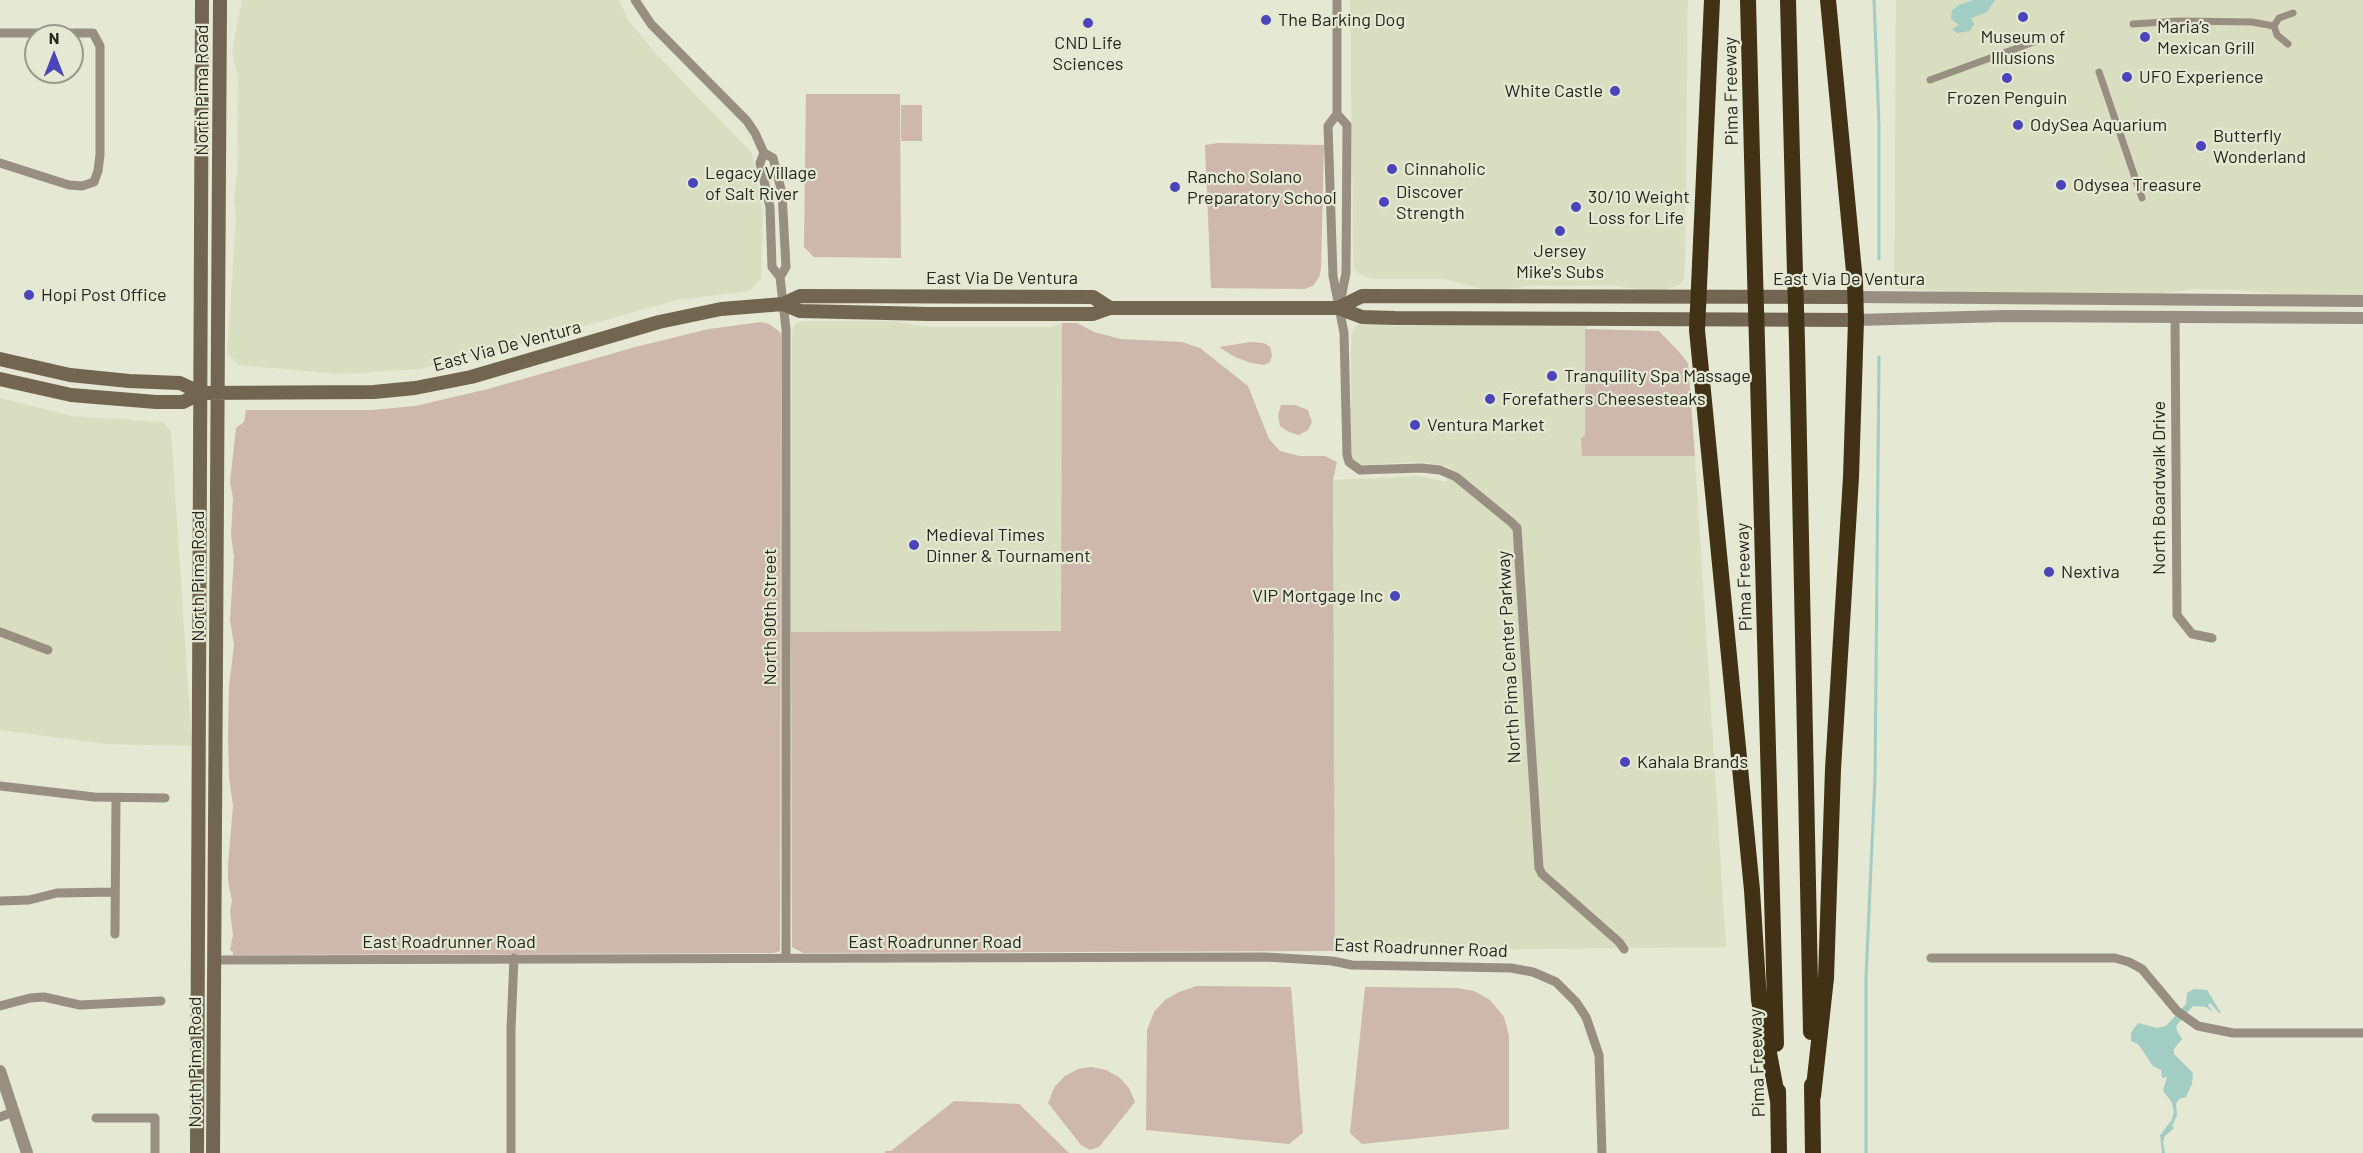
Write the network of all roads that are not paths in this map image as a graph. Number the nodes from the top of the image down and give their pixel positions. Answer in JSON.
{"nodes":[{"id":1,"x":202,"y":0,"type":"edge"},
{"id":2,"x":207,"y":0,"type":"edge"},
{"id":3,"x":220,"y":0,"type":"edge"},
{"id":4,"x":635,"y":0,"type":"edge"},
{"id":5,"x":1337,"y":0,"type":"edge"},
{"id":6,"x":1712,"y":0,"type":"edge"},
{"id":7,"x":1748,"y":0,"type":"edge"},
{"id":8,"x":1788,"y":0,"type":"edge"},
{"id":9,"x":1828,"y":0,"type":"edge"},
{"id":10,"x":2293,"y":13,"type":"dead end"},
{"id":11,"x":202,"y":22,"type":"junction"},
{"id":12,"x":2133,"y":24,"type":"dead end"},
{"id":13,"x":2274,"y":26,"type":"junction"},
{"id":14,"x":0,"y":33,"type":"edge"},
{"id":15,"x":2042,"y":39,"type":"dead end"},
{"id":16,"x":2288,"y":44,"type":"dead end"},
{"id":17,"x":2099,"y":72,"type":"dead end"},
{"id":18,"x":1930,"y":80,"type":"dead end"},
{"id":19,"x":1337,"y":114,"type":"junction"},
{"id":20,"x":764,"y":153,"type":"junction"},
{"id":21,"x":0,"y":163,"type":"edge"},
{"id":22,"x":2142,"y":198,"type":"dead end"},
{"id":23,"x":780,"y":277,"type":"junction"},
{"id":24,"x":1697,"y":296,"type":"junction"},
{"id":25,"x":1856,"y":297,"type":"junction"},
{"id":26,"x":2363,"y":301,"type":"edge"},
{"id":27,"x":783,"y":304,"type":"junction"},
{"id":28,"x":1338,"y":308,"type":"junction"},
{"id":29,"x":2175,"y":316,"type":"junction"},
{"id":30,"x":1697,"y":318,"type":"junction"},
{"id":31,"x":2363,"y":318,"type":"edge"},
{"id":32,"x":1856,"y":320,"type":"junction"},
{"id":33,"x":0,"y":359,"type":"edge"},
{"id":34,"x":0,"y":379,"type":"edge"},
{"id":35,"x":219,"y":392,"type":"junction"},
{"id":36,"x":201,"y":393,"type":"junction"},
{"id":37,"x":0,"y":632,"type":"edge"},
{"id":38,"x":2212,"y":638,"type":"dead end"},
{"id":39,"x":48,"y":650,"type":"dead end"},
{"id":40,"x":0,"y":786,"type":"edge"},
{"id":41,"x":116,"y":798,"type":"junction"},
{"id":42,"x":165,"y":798,"type":"dead end"},
{"id":43,"x":115,"y":892,"type":"junction"},
{"id":44,"x":0,"y":901,"type":"edge"},
{"id":45,"x":115,"y":934,"type":"dead end"},
{"id":46,"x":1624,"y":949,"type":"dead end"},
{"id":47,"x":514,"y":958,"type":"junction"},
{"id":48,"x":786,"y":958,"type":"junction"},
{"id":49,"x":1931,"y":958,"type":"dead end"},
{"id":50,"x":213,"y":960,"type":"junction"},
{"id":51,"x":161,"y":1001,"type":"dead end"},
{"id":52,"x":0,"y":1006,"type":"edge"},
{"id":53,"x":2363,"y":1033,"type":"edge"},
{"id":54,"x":0,"y":1071,"type":"edge"},
{"id":55,"x":1813,"y":1096,"type":"junction"},
{"id":56,"x":1778,"y":1101,"type":"junction"},
{"id":57,"x":13,"y":1113,"type":"junction"},
{"id":58,"x":0,"y":1117,"type":"edge"},
{"id":59,"x":96,"y":1118,"type":"dead end"},
{"id":60,"x":27,"y":1153,"type":"edge"},
{"id":61,"x":155,"y":1153,"type":"edge"},
{"id":62,"x":198,"y":1153,"type":"edge"},
{"id":63,"x":213,"y":1153,"type":"edge"},
{"id":64,"x":511,"y":1153,"type":"edge"},
{"id":65,"x":1602,"y":1153,"type":"edge"},
{"id":66,"x":1779,"y":1153,"type":"edge"},
{"id":67,"x":1813,"y":1153,"type":"edge"}],
"edges":[{"from":1,"to":11,"type":"main road","name":"North Pima Road"},
{"from":2,"to":11,"type":"main road"},
{"from":3,"to":35,"type":"main road","name":"North Pima Road"},
{"from":4,"to":20,"type":"street","name":"North 90th Street"},
{"from":5,"to":19,"type":"street","name":"North Pima Center Parkway"},
{"from":6,"to":24,"type":"highway"},
{"from":7,"to":56,"type":"highway","name":"Pima Freeway","bridge":true},
{"from":8,"to":55,"type":"highway","bridge":true},
{"from":9,"to":25,"type":"highway"},
{"from":10,"to":13,"type":"street"},
{"from":11,"to":36,"type":"main road","name":"North Pima Road"},
{"from":12,"to":13,"type":"street"},
{"from":13,"to":16,"type":"street"},
{"from":14,"to":21,"type":"street"},
{"from":15,"to":18,"type":"street"},
{"from":17,"to":22,"type":"street"},
{"from":19,"to":28,"type":"street","name":"North Pima Center Parkway"},
{"from":19,"to":28,"type":"street","name":"North Pima Center Parkway"},
{"from":20,"to":23,"type":"street","name":"North 90th Street"},
{"from":20,"to":23,"type":"street","name":"North 90th Street"},
{"from":23,"to":27,"type":"street","name":"North 90th Street"},
{"from":24,"to":25,"type":"main road","name":"East Via De Ventura"},
{"from":24,"to":28,"type":"main road","name":"East Via De Ventura"},
{"from":24,"to":30,"type":"highway"},
{"from":25,"to":26,"type":"street","name":"East Via De Ventura"},
{"from":25,"to":32,"type":"highway"},
{"from":27,"to":28,"type":"main road","name":"East Via De Ventura"},
{"from":27,"to":35,"type":"main road","name":"East Via De Ventura"},
{"from":27,"to":48,"type":"street","name":"North 90th Street"},
{"from":28,"to":30,"type":"main road","name":"East Via De Ventura"},
{"from":28,"to":46,"type":"street","name":"North Pima Center Parkway"},
{"from":29,"to":31,"type":"street","name":"East Via De Ventura"},
{"from":29,"to":32,"type":"street","name":"East Via De Ventura"},
{"from":29,"to":38,"type":"street","name":"North Boardwalk Drive"},
{"from":30,"to":32,"type":"main road","name":"East Via De Ventura"},
{"from":30,"to":56,"type":"highway"},
{"from":32,"to":55,"type":"highway"},
{"from":33,"to":36,"type":"main road","name":"East Via De Ventura"},
{"from":34,"to":36,"type":"main road","name":"East Via De Ventura"},
{"from":35,"to":36,"type":"main road","name":"East Via De Ventura"},
{"from":35,"to":50,"type":"main road","name":"North Pima Road"},
{"from":36,"to":62,"type":"main road","name":"North Pima Road"},
{"from":37,"to":39,"type":"street"},
{"from":40,"to":41,"type":"street"},
{"from":41,"to":42,"type":"street"},
{"from":41,"to":43,"type":"street"},
{"from":43,"to":44,"type":"street"},
{"from":43,"to":45,"type":"street"},
{"from":47,"to":48,"type":"street","name":"East Roadrunner Road"},
{"from":47,"to":50,"type":"street","name":"East Roadrunner Road"},
{"from":47,"to":64,"type":"street"},
{"from":48,"to":65,"type":"street","name":"East Roadrunner Road"},
{"from":49,"to":53,"type":"street"},
{"from":50,"to":63,"type":"main road","name":"North Pima Road"},
{"from":51,"to":52,"type":"street"},
{"from":54,"to":57,"type":"street"},
{"from":55,"to":67,"type":"highway"},
{"from":56,"to":66,"type":"highway","name":"Pima Freeway"},
{"from":57,"to":58,"type":"street"},
{"from":57,"to":60,"type":"street"},
{"from":59,"to":61,"type":"street"}]}
